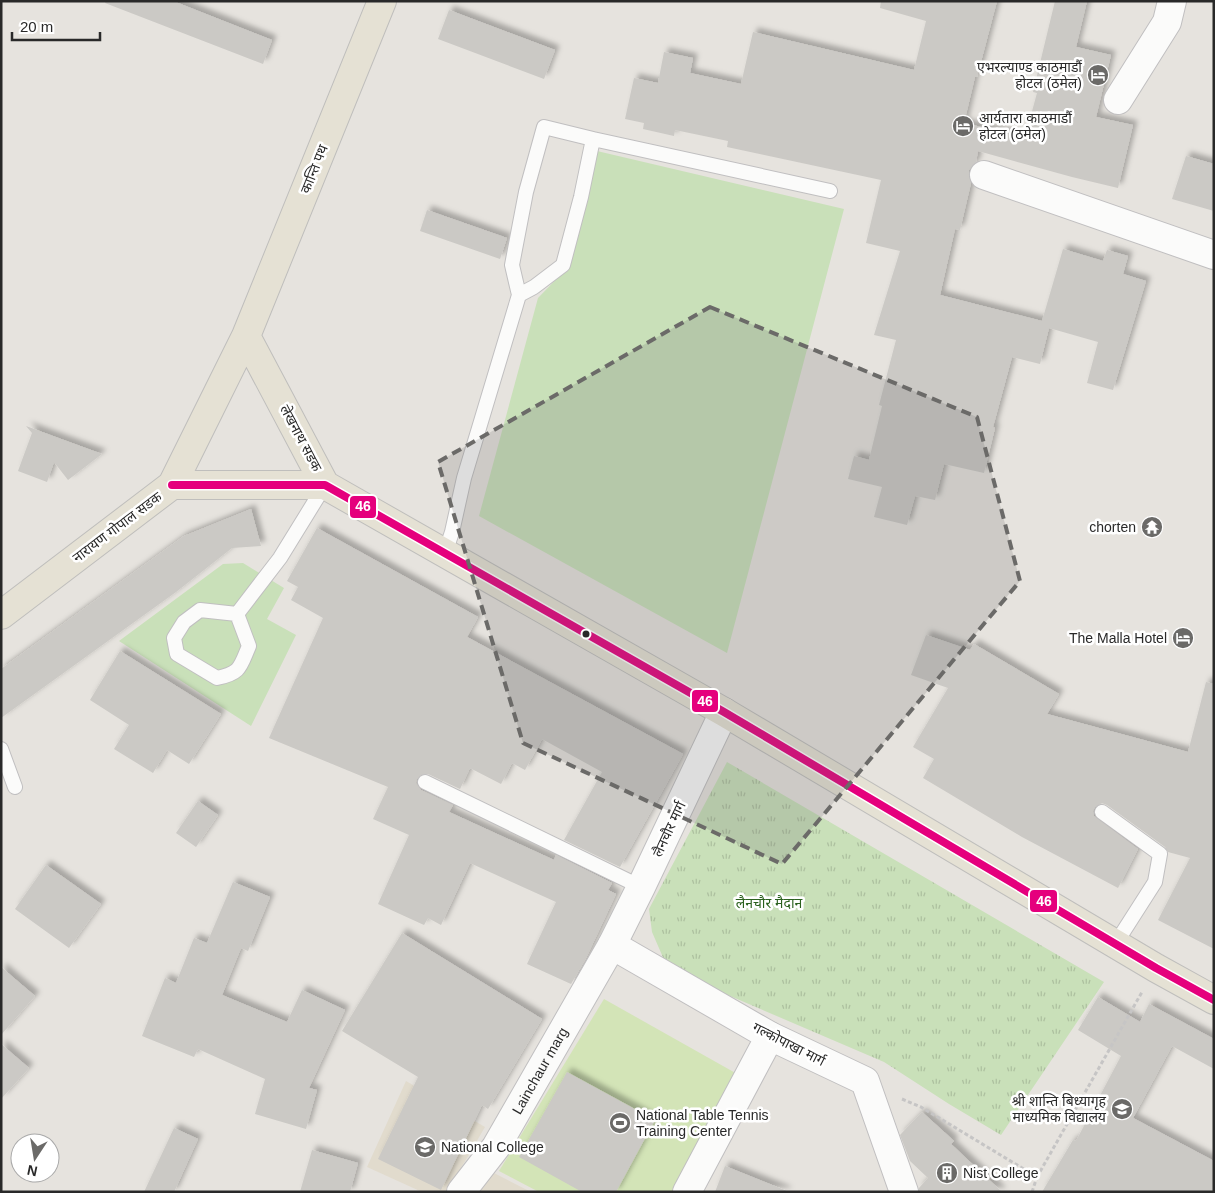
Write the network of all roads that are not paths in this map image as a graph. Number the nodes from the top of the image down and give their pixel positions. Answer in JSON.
{"nodes":[{"id":1,"x":382,"y":1,"type":"edge"},
{"id":2,"x":1172,"y":1,"type":"edge"},
{"id":3,"x":1118,"y":100,"type":"dead end"},
{"id":4,"x":593,"y":139,"type":"junction"},
{"id":5,"x":984,"y":174,"type":"dead end"},
{"id":6,"x":830,"y":191,"type":"dead end"},
{"id":7,"x":1214,"y":255,"type":"edge"},
{"id":8,"x":519,"y":295,"type":"junction"},
{"id":9,"x":246,"y":336,"type":"junction"},
{"id":10,"x":172,"y":485,"type":"junction"},
{"id":11,"x":326,"y":485,"type":"junction"},
{"id":12,"x":446,"y":553,"type":"junction"},
{"id":13,"x":237,"y":614,"type":"junction"},
{"id":14,"x":1,"y":615,"type":"edge"},
{"id":15,"x":724,"y":712,"type":"junction"},
{"id":16,"x":1,"y":749,"type":"edge"},
{"id":17,"x":425,"y":782,"type":"dead end"},
{"id":18,"x":15,"y":787,"type":"dead end"},
{"id":19,"x":1102,"y":812,"type":"dead end"},
{"id":20,"x":641,"y":887,"type":"junction"},
{"id":21,"x":1116,"y":943,"type":"junction"},
{"id":22,"x":612,"y":946,"type":"junction"},
{"id":23,"x":1214,"y":1000,"type":"edge"},
{"id":24,"x":770,"y":1036,"type":"junction"},
{"id":25,"x":461,"y":1192,"type":"edge"},
{"id":26,"x":687,"y":1192,"type":"edge"},
{"id":27,"x":904,"y":1192,"type":"edge"}],
"edges":[{"from":1,"to":9,"type":"main road","name":"कान्ति पथ"},
{"from":2,"to":3,"type":"street"},
{"from":4,"to":6,"type":"lane"},
{"from":4,"to":8,"type":"lane"},
{"from":4,"to":8,"type":"lane"},
{"from":5,"to":7,"type":"street"},
{"from":8,"to":12,"type":"lane"},
{"from":9,"to":10,"type":"main road","name":"नारायण गोपाल सडक"},
{"from":9,"to":11,"type":"main road","name":"लेखनाथ सडक"},
{"from":10,"to":11,"type":"main road","name":"लेखनाथ सडक"},
{"from":10,"to":14,"type":"main road","name":"नारायण गोपाल सडक"},
{"from":11,"to":12,"type":"main road"},
{"from":11,"to":13,"type":"lane"},
{"from":12,"to":15,"type":"main road"},
{"from":13,"to":13,"type":"lane"},
{"from":15,"to":20,"type":"street","name":"लैनचौर मार्ग"},
{"from":15,"to":21,"type":"main road"},
{"from":16,"to":18,"type":"lane"},
{"from":17,"to":20,"type":"lane"},
{"from":19,"to":21,"type":"lane"},
{"from":20,"to":22,"type":"street","name":"लैनचौर मार्ग"},
{"from":21,"to":23,"type":"main road"},
{"from":22,"to":24,"type":"street","name":"गल्कोपाखा मार्ग"},
{"from":22,"to":25,"type":"street","name":"Lainchaur marg"},
{"from":24,"to":26,"type":"street"},
{"from":24,"to":27,"type":"street","name":"गल्कोपाखा मार्ग"}]}
